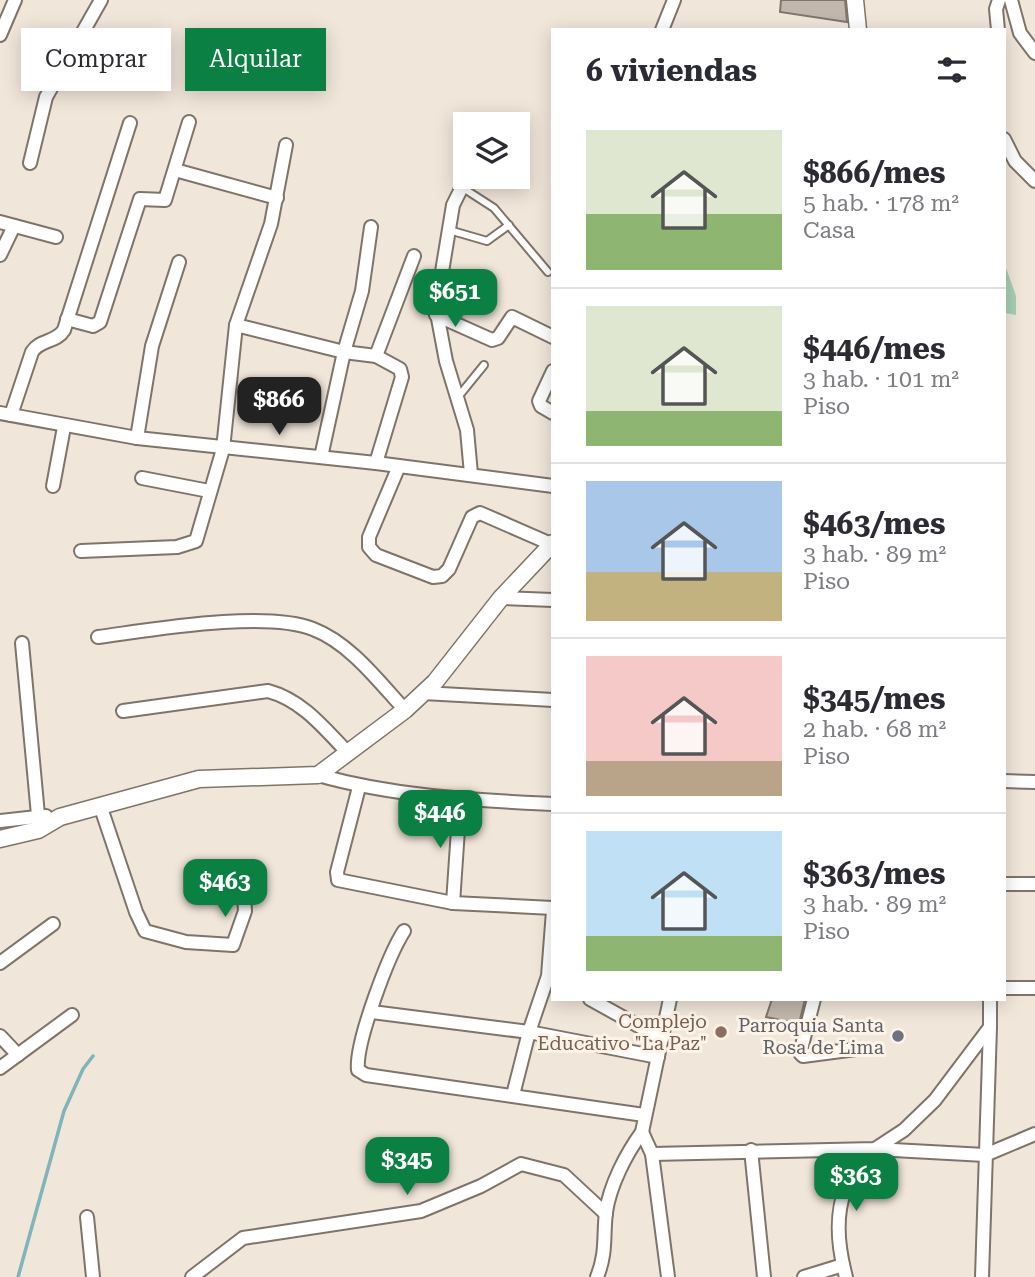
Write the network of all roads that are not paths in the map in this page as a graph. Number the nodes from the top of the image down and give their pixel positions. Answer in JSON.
{"nodes":[{"id":1,"x":15,"y":0,"type":"edge"},
{"id":2,"x":101,"y":0,"type":"edge"},
{"id":3,"x":674,"y":0,"type":"edge"},
{"id":4,"x":855,"y":0,"type":"edge"},
{"id":5,"x":1011,"y":0,"type":"edge"},
{"id":6,"x":996,"y":3,"type":"edge"},
{"id":7,"x":663,"y":28,"type":"edge"},
{"id":8,"x":858,"y":28,"type":"edge"},
{"id":9,"x":998,"y":28,"type":"edge"},
{"id":10,"x":0,"y":35,"type":"edge"},
{"id":11,"x":1035,"y":53,"type":"edge"},
{"id":12,"x":190,"y":122,"type":"dead end"},
{"id":13,"x":130,"y":123,"type":"dead end"},
{"id":14,"x":1006,"y":143,"type":"edge"},
{"id":15,"x":286,"y":145,"type":"dead end"},
{"id":16,"x":30,"y":163,"type":"dead end"},
{"id":17,"x":175,"y":170,"type":"junction"},
{"id":18,"x":1035,"y":181,"type":"edge"},
{"id":19,"x":460,"y":189,"type":"edge"},
{"id":20,"x":473,"y":189,"type":"edge"},
{"id":21,"x":277,"y":198,"type":"junction"},
{"id":22,"x":0,"y":222,"type":"edge"},
{"id":23,"x":509,"y":225,"type":"junction"},
{"id":24,"x":14,"y":226,"type":"junction"},
{"id":25,"x":370,"y":227,"type":"dead end"},
{"id":26,"x":449,"y":230,"type":"junction"},
{"id":27,"x":56,"y":237,"type":"dead end"},
{"id":28,"x":0,"y":255,"type":"edge"},
{"id":29,"x":414,"y":256,"type":"dead end"},
{"id":30,"x":179,"y":262,"type":"dead end"},
{"id":31,"x":548,"y":272,"type":"dead end"},
{"id":32,"x":436,"y":315,"type":"junction"},
{"id":33,"x":67,"y":319,"type":"junction"},
{"id":34,"x":236,"y":324,"type":"junction"},
{"id":35,"x":551,"y":336,"type":"edge"},
{"id":36,"x":344,"y":352,"type":"junction"},
{"id":37,"x":376,"y":356,"type":"junction"},
{"id":38,"x":484,"y":365,"type":"dead end"},
{"id":39,"x":551,"y":375,"type":"edge"},
{"id":40,"x":458,"y":397,"type":"junction"},
{"id":41,"x":551,"y":412,"type":"edge"},
{"id":42,"x":6,"y":414,"type":"edge"},
{"id":43,"x":64,"y":426,"type":"junction"},
{"id":44,"x":136,"y":438,"type":"junction"},
{"id":45,"x":223,"y":449,"type":"junction"},
{"id":46,"x":321,"y":457,"type":"junction"},
{"id":47,"x":376,"y":463,"type":"junction"},
{"id":48,"x":399,"y":466,"type":"junction"},
{"id":49,"x":471,"y":474,"type":"junction"},
{"id":50,"x":142,"y":478,"type":"dead end"},
{"id":51,"x":53,"y":486,"type":"dead end"},
{"id":52,"x":551,"y":486,"type":"edge"},
{"id":53,"x":209,"y":491,"type":"junction"},
{"id":54,"x":551,"y":543,"type":"edge"},
{"id":55,"x":551,"y":544,"type":"edge"},
{"id":56,"x":81,"y":551,"type":"dead end"},
{"id":57,"x":501,"y":598,"type":"junction"},
{"id":58,"x":551,"y":600,"type":"edge"},
{"id":59,"x":98,"y":638,"type":"dead end"},
{"id":60,"x":22,"y":643,"type":"dead end"},
{"id":61,"x":423,"y":693,"type":"junction"},
{"id":62,"x":551,"y":700,"type":"edge"},
{"id":63,"x":405,"y":710,"type":"junction"},
{"id":64,"x":122,"y":711,"type":"dead end"},
{"id":65,"x":348,"y":753,"type":"junction"},
{"id":66,"x":318,"y":775,"type":"junction"},
{"id":67,"x":1006,"y":781,"type":"edge"},
{"id":68,"x":1035,"y":782,"type":"edge"},
{"id":69,"x":359,"y":787,"type":"junction"},
{"id":70,"x":460,"y":800,"type":"junction"},
{"id":71,"x":551,"y":804,"type":"edge"},
{"id":72,"x":101,"y":808,"type":"junction"},
{"id":73,"x":38,"y":815,"type":"junction"},
{"id":74,"x":60,"y":817,"type":"junction"},
{"id":75,"x":0,"y":821,"type":"edge"},
{"id":76,"x":0,"y":839,"type":"edge"},
{"id":77,"x":1006,"y":884,"type":"edge"},
{"id":78,"x":1035,"y":884,"type":"edge"},
{"id":79,"x":244,"y":895,"type":"dead end"},
{"id":80,"x":453,"y":903,"type":"junction"},
{"id":81,"x":551,"y":909,"type":"edge"},
{"id":82,"x":53,"y":924,"type":"dead end"},
{"id":83,"x":404,"y":931,"type":"dead end"},
{"id":84,"x":551,"y":954,"type":"edge"},
{"id":85,"x":0,"y":962,"type":"edge"},
{"id":86,"x":550,"y":977,"type":"edge"},
{"id":87,"x":1006,"y":988,"type":"edge"},
{"id":88,"x":1035,"y":988,"type":"edge"},
{"id":89,"x":594,"y":1001,"type":"edge"},
{"id":90,"x":670,"y":1001,"type":"edge"},
{"id":91,"x":813,"y":1001,"type":"edge"},
{"id":92,"x":990,"y":1001,"type":"edge"},
{"id":93,"x":372,"y":1012,"type":"junction"},
{"id":94,"x":72,"y":1015,"type":"dead end"},
{"id":95,"x":990,"y":1027,"type":"junction"},
{"id":96,"x":529,"y":1032,"type":"junction"},
{"id":97,"x":0,"y":1035,"type":"edge"},
{"id":98,"x":662,"y":1039,"type":"junction"},
{"id":99,"x":856,"y":1049,"type":"dead end"},
{"id":100,"x":18,"y":1055,"type":"junction"},
{"id":101,"x":658,"y":1057,"type":"junction"},
{"id":102,"x":0,"y":1068,"type":"edge"},
{"id":103,"x":513,"y":1095,"type":"junction"},
{"id":104,"x":644,"y":1115,"type":"junction"},
{"id":105,"x":642,"y":1132,"type":"junction"},
{"id":106,"x":1035,"y":1134,"type":"edge"},
{"id":107,"x":875,"y":1149,"type":"junction"},
{"id":108,"x":751,"y":1150,"type":"junction"},
{"id":109,"x":652,"y":1154,"type":"junction"},
{"id":110,"x":985,"y":1156,"type":"junction"},
{"id":111,"x":606,"y":1214,"type":"junction"},
{"id":112,"x":88,"y":1217,"type":"dead end"},
{"id":113,"x":844,"y":1271,"type":"edge"},
{"id":114,"x":93,"y":1277,"type":"edge"},
{"id":115,"x":192,"y":1277,"type":"edge"},
{"id":116,"x":597,"y":1277,"type":"edge"},
{"id":117,"x":668,"y":1277,"type":"edge"},
{"id":118,"x":764,"y":1277,"type":"edge"},
{"id":119,"x":804,"y":1277,"type":"edge"},
{"id":120,"x":982,"y":1277,"type":"edge"}],
"edges":[{"from":1,"to":10,"type":"street"},
{"from":2,"to":16,"type":"street"},
{"from":3,"to":7,"type":"street"},
{"from":4,"to":8,"type":"street"},
{"from":5,"to":11,"type":"street"},
{"from":6,"to":9,"type":"street"},
{"from":12,"to":17,"type":"street"},
{"from":13,"to":33,"type":"street"},
{"from":14,"to":18,"type":"street"},
{"from":15,"to":21,"type":"street"},
{"from":17,"to":21,"type":"street"},
{"from":17,"to":33,"type":"street"},
{"from":19,"to":26,"type":"street"},
{"from":20,"to":23,"type":"lane"},
{"from":21,"to":34,"type":"street"},
{"from":22,"to":24,"type":"street"},
{"from":23,"to":26,"type":"lane"},
{"from":23,"to":31,"type":"lane"},
{"from":24,"to":27,"type":"street"},
{"from":24,"to":28,"type":"street"},
{"from":25,"to":36,"type":"street"},
{"from":26,"to":32,"type":"street"},
{"from":29,"to":37,"type":"street"},
{"from":30,"to":44,"type":"street"},
{"from":32,"to":35,"type":"street"},
{"from":32,"to":40,"type":"street"},
{"from":33,"to":42,"type":"street"},
{"from":34,"to":36,"type":"street"},
{"from":34,"to":45,"type":"street"},
{"from":36,"to":37,"type":"street"},
{"from":36,"to":46,"type":"street"},
{"from":37,"to":47,"type":"street"},
{"from":38,"to":40,"type":"lane"},
{"from":39,"to":41,"type":"street"},
{"from":40,"to":49,"type":"street"},
{"from":42,"to":43,"type":"street"},
{"from":43,"to":44,"type":"street"},
{"from":43,"to":51,"type":"street"},
{"from":44,"to":45,"type":"street"},
{"from":45,"to":46,"type":"street"},
{"from":45,"to":53,"type":"street"},
{"from":46,"to":47,"type":"street"},
{"from":47,"to":48,"type":"street"},
{"from":48,"to":49,"type":"street"},
{"from":48,"to":54,"type":"street"},
{"from":49,"to":52,"type":"street"},
{"from":50,"to":53,"type":"street"},
{"from":53,"to":56,"type":"street"},
{"from":55,"to":57,"type":"street"},
{"from":57,"to":58,"type":"street"},
{"from":57,"to":61,"type":"street"},
{"from":59,"to":63,"type":"street"},
{"from":60,"to":73,"type":"street"},
{"from":61,"to":62,"type":"street"},
{"from":61,"to":63,"type":"street"},
{"from":63,"to":65,"type":"street"},
{"from":64,"to":65,"type":"street"},
{"from":65,"to":66,"type":"street"},
{"from":66,"to":69,"type":"street"},
{"from":66,"to":72,"type":"street"},
{"from":67,"to":68,"type":"street"},
{"from":69,"to":70,"type":"street"},
{"from":69,"to":80,"type":"street"},
{"from":70,"to":71,"type":"street"},
{"from":70,"to":80,"type":"street"},
{"from":72,"to":74,"type":"street"},
{"from":72,"to":79,"type":"street"},
{"from":73,"to":74,"type":"street"},
{"from":73,"to":75,"type":"street"},
{"from":74,"to":76,"type":"street"},
{"from":77,"to":78,"type":"street"},
{"from":80,"to":81,"type":"street"},
{"from":82,"to":85,"type":"street"},
{"from":83,"to":93,"type":"street"},
{"from":84,"to":86,"type":"street"},
{"from":86,"to":96,"type":"street"},
{"from":87,"to":88,"type":"street"},
{"from":89,"to":98,"type":"street"},
{"from":90,"to":98,"type":"street"},
{"from":91,"to":99,"type":"street"},
{"from":92,"to":95,"type":"street"},
{"from":93,"to":96,"type":"street"},
{"from":93,"to":103,"type":"street"},
{"from":94,"to":100,"type":"street"},
{"from":95,"to":107,"type":"street"},
{"from":95,"to":110,"type":"street"},
{"from":96,"to":101,"type":"street"},
{"from":96,"to":103,"type":"street"},
{"from":97,"to":100,"type":"street"},
{"from":98,"to":101,"type":"street"},
{"from":100,"to":102,"type":"street"},
{"from":101,"to":104,"type":"street"},
{"from":103,"to":104,"type":"street"},
{"from":104,"to":105,"type":"street"},
{"from":105,"to":109,"type":"street"},
{"from":105,"to":111,"type":"street"},
{"from":106,"to":110,"type":"street"},
{"from":107,"to":108,"type":"street"},
{"from":107,"to":110,"type":"street"},
{"from":107,"to":113,"type":"street"},
{"from":108,"to":109,"type":"street"},
{"from":108,"to":118,"type":"street"},
{"from":109,"to":117,"type":"street"},
{"from":110,"to":120,"type":"street"},
{"from":111,"to":115,"type":"street"},
{"from":111,"to":116,"type":"street"},
{"from":112,"to":114,"type":"street"},
{"from":113,"to":119,"type":"street"}]}
